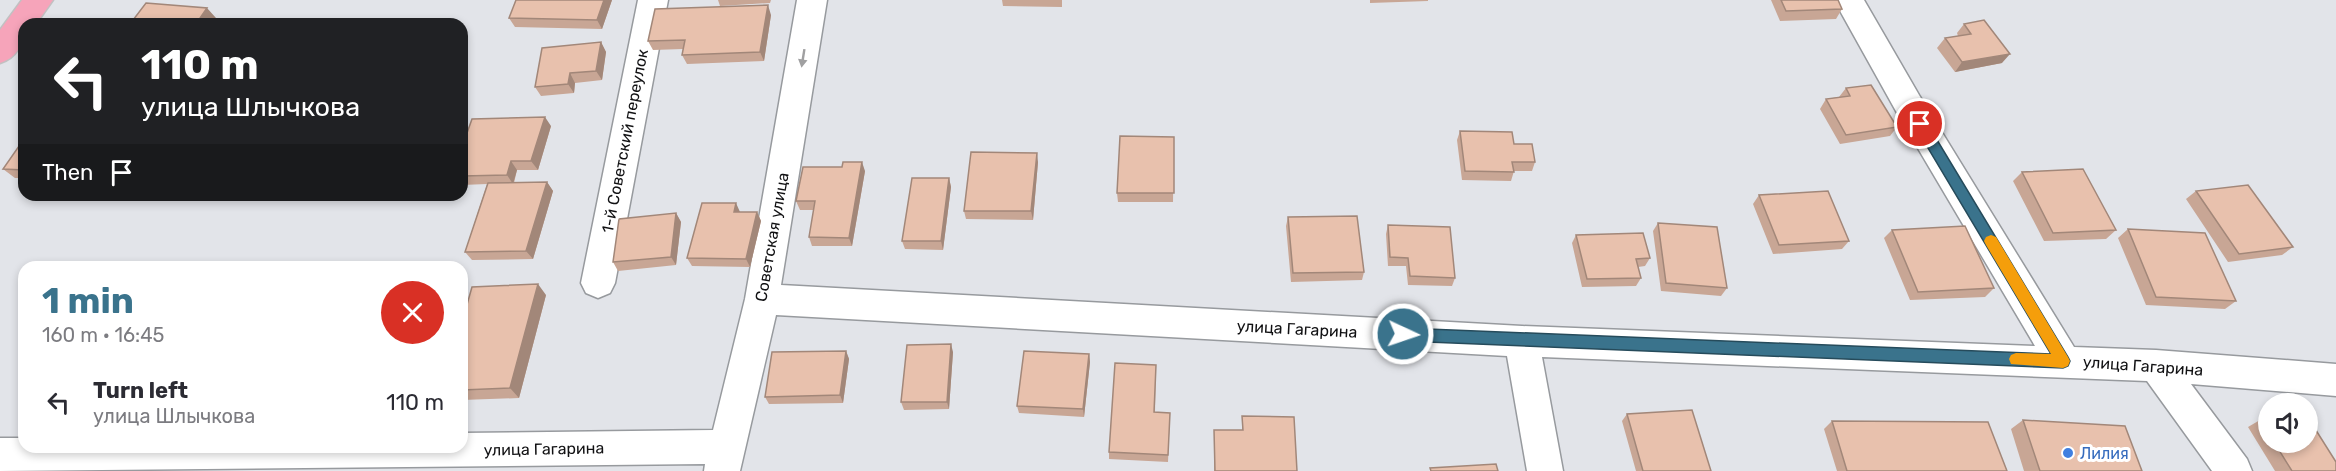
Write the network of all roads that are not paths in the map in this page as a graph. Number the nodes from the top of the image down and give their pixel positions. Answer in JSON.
{"nodes":[{"id":1,"x":38,"y":0,"type":"edge"},
{"id":2,"x":653,"y":0,"type":"edge"},
{"id":3,"x":812,"y":0,"type":"edge"},
{"id":4,"x":1849,"y":0,"type":"edge"},
{"id":5,"x":25,"y":18,"type":"edge"},
{"id":6,"x":18,"y":27,"type":"edge"},
{"id":7,"x":0,"y":52,"type":"edge"},
{"id":8,"x":598,"y":283,"type":"dead end"},
{"id":9,"x":762,"y":300,"type":"junction"},
{"id":10,"x":1522,"y":341,"type":"junction"},
{"id":11,"x":2063,"y":361,"type":"junction"},
{"id":12,"x":2156,"y":366,"type":"junction"},
{"id":13,"x":2336,"y":380,"type":"edge"},
{"id":14,"x":0,"y":454,"type":"edge"},
{"id":15,"x":725,"y":459,"type":"edge"},
{"id":16,"x":1545,"y":471,"type":"edge"},
{"id":17,"x":2234,"y":471,"type":"edge"}],
"edges":[{"from":1,"to":5,"type":"main road"},
{"from":2,"to":8,"type":"street","name":"1-й Советский переулок"},
{"from":3,"to":9,"type":"street","name":"Советская улица","one_way":true},
{"from":4,"to":11,"type":"street"},
{"from":6,"to":7,"type":"main road"},
{"from":9,"to":10,"type":"street","name":"улица Гагарина"},
{"from":9,"to":15,"type":"street","name":"Советская улица"},
{"from":10,"to":11,"type":"street","name":"улица Гагарина"},
{"from":10,"to":16,"type":"street"},
{"from":11,"to":12,"type":"street","name":"улица Гагарина"},
{"from":12,"to":13,"type":"street","name":"улица Гагарина"},
{"from":12,"to":17,"type":"street"},
{"from":14,"to":15,"type":"street","name":"улица Гагарина"}]}
